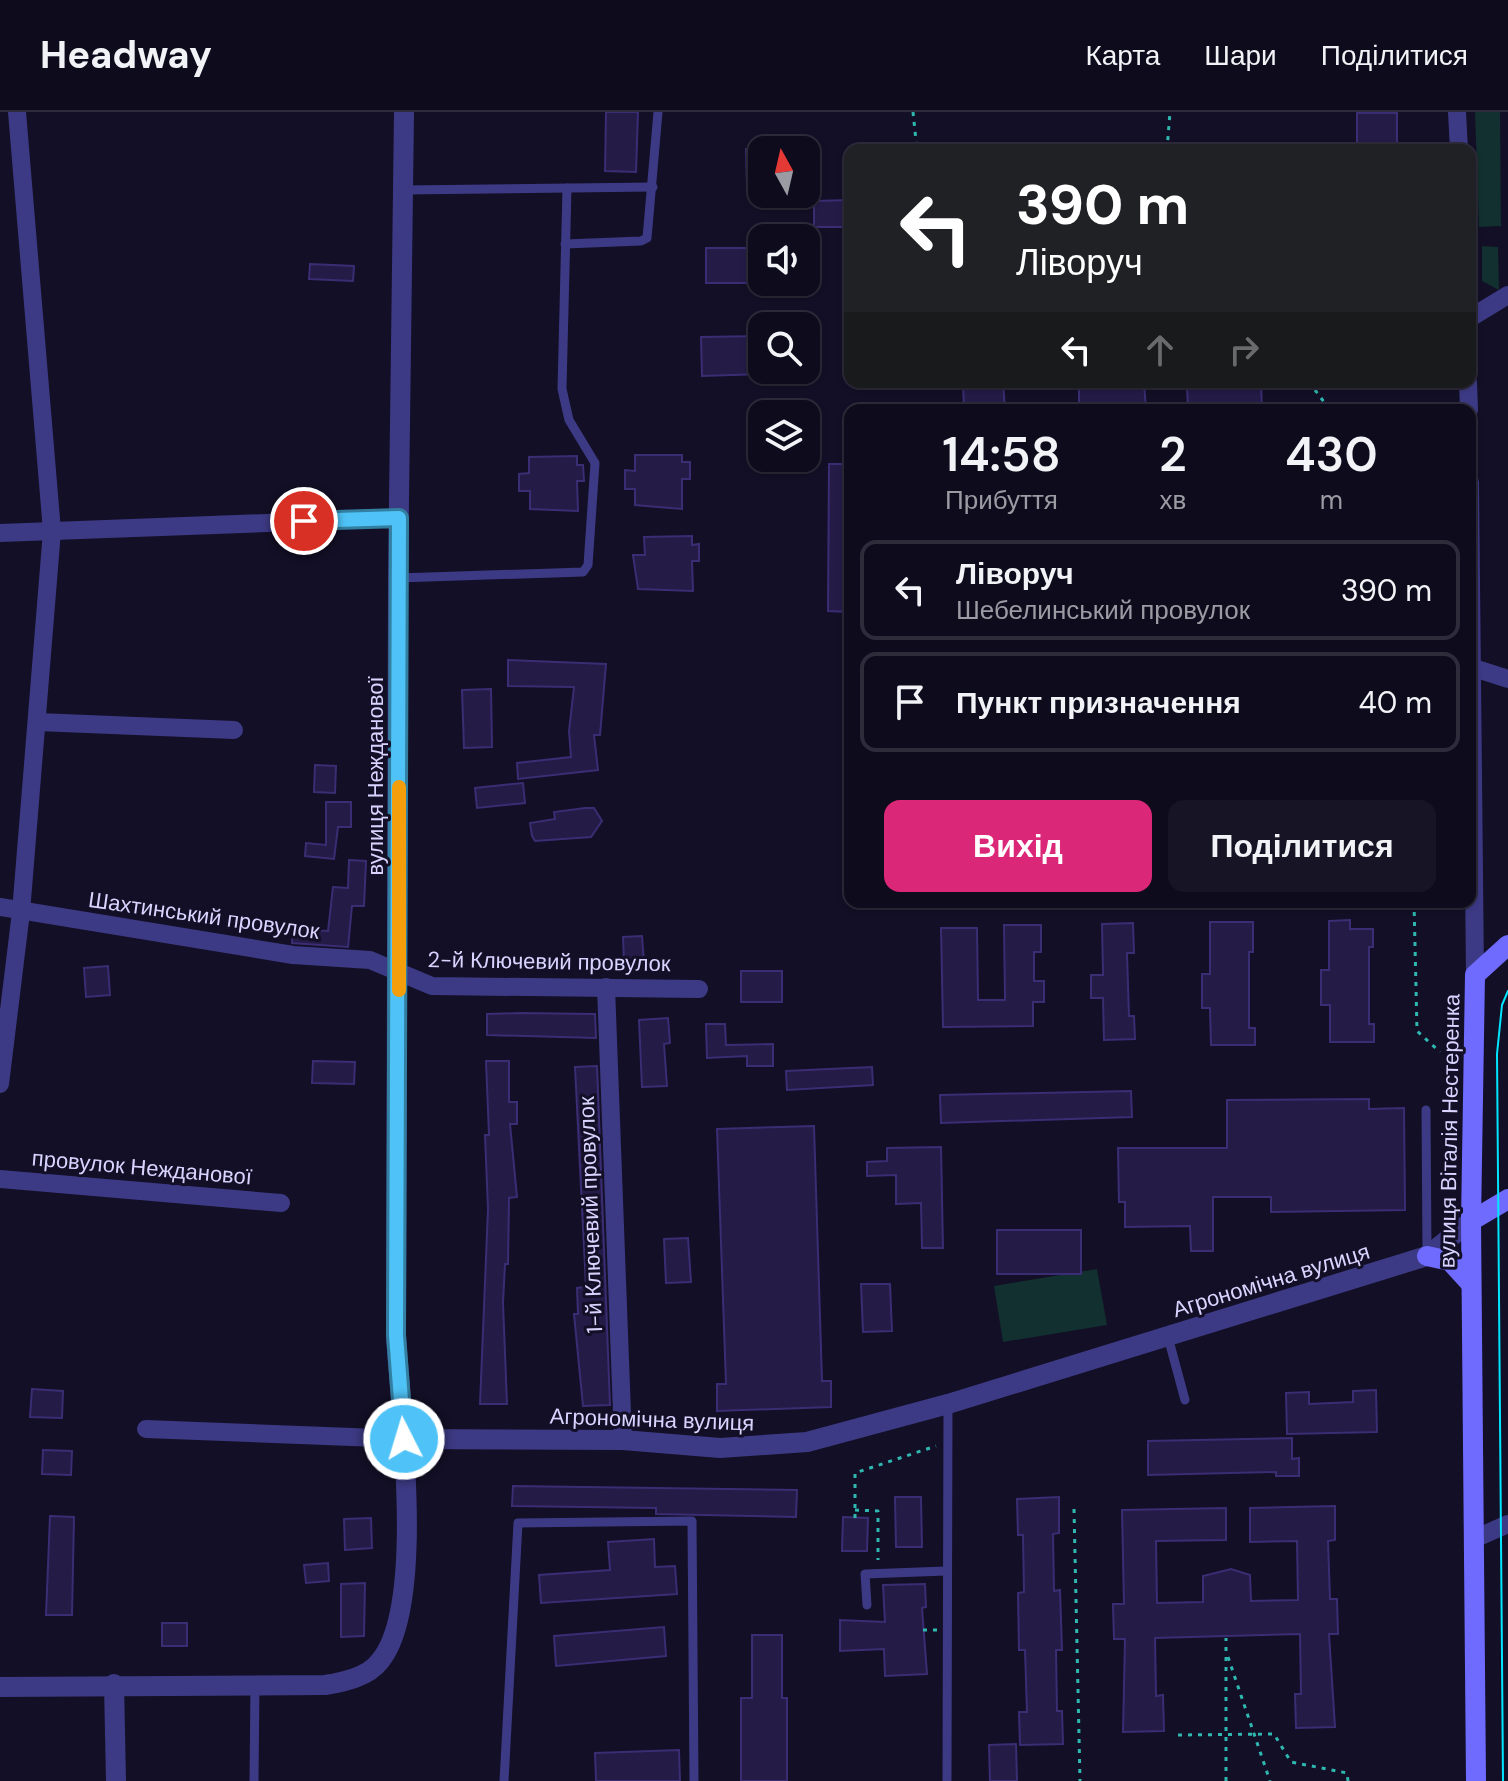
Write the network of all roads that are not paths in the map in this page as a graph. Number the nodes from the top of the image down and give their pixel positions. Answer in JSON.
{"nodes":[{"id":1,"x":17,"y":112,"type":"edge"},
{"id":2,"x":404,"y":112,"type":"edge"},
{"id":3,"x":658,"y":112,"type":"edge"},
{"id":4,"x":1457,"y":112,"type":"edge"},
{"id":5,"x":1459,"y":144,"type":"edge"},
{"id":6,"x":653,"y":187,"type":"junction"},
{"id":7,"x":567,"y":188,"type":"junction"},
{"id":8,"x":403,"y":190,"type":"junction"},
{"id":9,"x":565,"y":244,"type":"junction"},
{"id":10,"x":1508,"y":295,"type":"edge"},
{"id":11,"x":1476,"y":314,"type":"edge"},
{"id":12,"x":399,"y":518,"type":"junction"},
{"id":13,"x":52,"y":531,"type":"junction"},
{"id":14,"x":0,"y":533,"type":"edge"},
{"id":15,"x":398,"y":578,"type":"junction"},
{"id":16,"x":1476,"y":669,"type":"edge"},
{"id":17,"x":1508,"y":679,"type":"edge"},
{"id":18,"x":38,"y":722,"type":"junction"},
{"id":19,"x":234,"y":730,"type":"dead end"},
{"id":20,"x":0,"y":907,"type":"edge"},
{"id":21,"x":1475,"y":908,"type":"edge"},
{"id":22,"x":21,"y":912,"type":"junction"},
{"id":23,"x":1508,"y":945,"type":"edge"},
{"id":24,"x":399,"y":973,"type":"junction"},
{"id":25,"x":1475,"y":975,"type":"junction"},
{"id":26,"x":606,"y":987,"type":"junction"},
{"id":27,"x":699,"y":989,"type":"dead end"},
{"id":28,"x":0,"y":1084,"type":"edge"},
{"id":29,"x":1426,"y":1110,"type":"dead end"},
{"id":30,"x":0,"y":1179,"type":"edge"},
{"id":31,"x":1508,"y":1199,"type":"edge"},
{"id":32,"x":281,"y":1203,"type":"dead end"},
{"id":33,"x":1471,"y":1221,"type":"junction"},
{"id":34,"x":1427,"y":1256,"type":"junction"},
{"id":35,"x":1471,"y":1284,"type":"junction"},
{"id":36,"x":1168,"y":1337,"type":"junction"},
{"id":37,"x":1185,"y":1400,"type":"dead end"},
{"id":38,"x":948,"y":1404,"type":"junction"},
{"id":39,"x":146,"y":1429,"type":"dead end"},
{"id":40,"x":404,"y":1439,"type":"junction"},
{"id":41,"x":623,"y":1440,"type":"junction"},
{"id":42,"x":1508,"y":1524,"type":"edge"},
{"id":43,"x":1474,"y":1539,"type":"junction"},
{"id":44,"x":946,"y":1571,"type":"junction"},
{"id":45,"x":867,"y":1605,"type":"dead end"},
{"id":46,"x":114,"y":1684,"type":"junction"},
{"id":47,"x":255,"y":1684,"type":"junction"},
{"id":48,"x":0,"y":1687,"type":"edge"},
{"id":49,"x":116,"y":1781,"type":"edge"},
{"id":50,"x":254,"y":1781,"type":"edge"},
{"id":51,"x":504,"y":1781,"type":"edge"},
{"id":52,"x":694,"y":1781,"type":"edge"},
{"id":53,"x":947,"y":1781,"type":"edge"},
{"id":54,"x":1476,"y":1781,"type":"edge"}],
"edges":[{"from":1,"to":13,"type":"street"},
{"from":2,"to":8,"type":"street","name":"вулиця Нежданової"},
{"from":3,"to":6,"type":"lane"},
{"from":4,"to":5,"type":"street"},
{"from":6,"to":7,"type":"lane"},
{"from":6,"to":9,"type":"lane"},
{"from":7,"to":8,"type":"lane"},
{"from":7,"to":9,"type":"lane"},
{"from":8,"to":12,"type":"street","name":"вулиця Нежданової"},
{"from":9,"to":15,"type":"lane"},
{"from":10,"to":11,"type":"street"},
{"from":12,"to":13,"type":"street"},
{"from":12,"to":15,"type":"street","name":"вулиця Нежданової"},
{"from":13,"to":14,"type":"street"},
{"from":13,"to":18,"type":"street"},
{"from":15,"to":24,"type":"street","name":"вулиця Нежданової"},
{"from":16,"to":17,"type":"street"},
{"from":18,"to":19,"type":"street"},
{"from":18,"to":22,"type":"street"},
{"from":20,"to":22,"type":"street","name":"Шахтинський провулок"},
{"from":21,"to":25,"type":"street","name":"вулиця Віталія Нестеренка"},
{"from":22,"to":24,"type":"street","name":"Шахтинський провулок"},
{"from":22,"to":28,"type":"street"},
{"from":23,"to":25,"type":"main road"},
{"from":24,"to":26,"type":"street","name":"2-й Ключевий провулок"},
{"from":24,"to":40,"type":"street","name":"вулиця Нежданової"},
{"from":25,"to":33,"type":"main road","name":"вулиця Віталія Нестеренка"},
{"from":26,"to":27,"type":"street","name":"2-й Ключевий провулок"},
{"from":26,"to":41,"type":"street","name":"1-й Ключевий провулок"},
{"from":29,"to":34,"type":"lane"},
{"from":30,"to":32,"type":"street","name":"провулок Нежданової"},
{"from":31,"to":33,"type":"main road"},
{"from":33,"to":34,"type":"street","name":"Агрономічна вулиця"},
{"from":33,"to":35,"type":"main road","name":"вулиця Віталія Нестеренка"},
{"from":34,"to":35,"type":"main road"},
{"from":34,"to":36,"type":"street","name":"Агрономічна вулиця"},
{"from":35,"to":43,"type":"main road","name":"вулиця Віталія Нестеренка"},
{"from":36,"to":37,"type":"lane"},
{"from":36,"to":38,"type":"street","name":"Агрономічна вулиця"},
{"from":38,"to":41,"type":"street","name":"Агрономічна вулиця"},
{"from":38,"to":44,"type":"lane"},
{"from":39,"to":40,"type":"street"},
{"from":40,"to":41,"type":"street","name":"Агрономічна вулиця"},
{"from":40,"to":47,"type":"street"},
{"from":42,"to":43,"type":"street"},
{"from":43,"to":54,"type":"main road","name":"вулиця Віталія Нестеренка"},
{"from":44,"to":45,"type":"lane"},
{"from":44,"to":53,"type":"lane"},
{"from":46,"to":47,"type":"street"},
{"from":46,"to":48,"type":"street"},
{"from":46,"to":49,"type":"street"},
{"from":47,"to":50,"type":"lane"},
{"from":51,"to":52,"type":"lane"}]}
